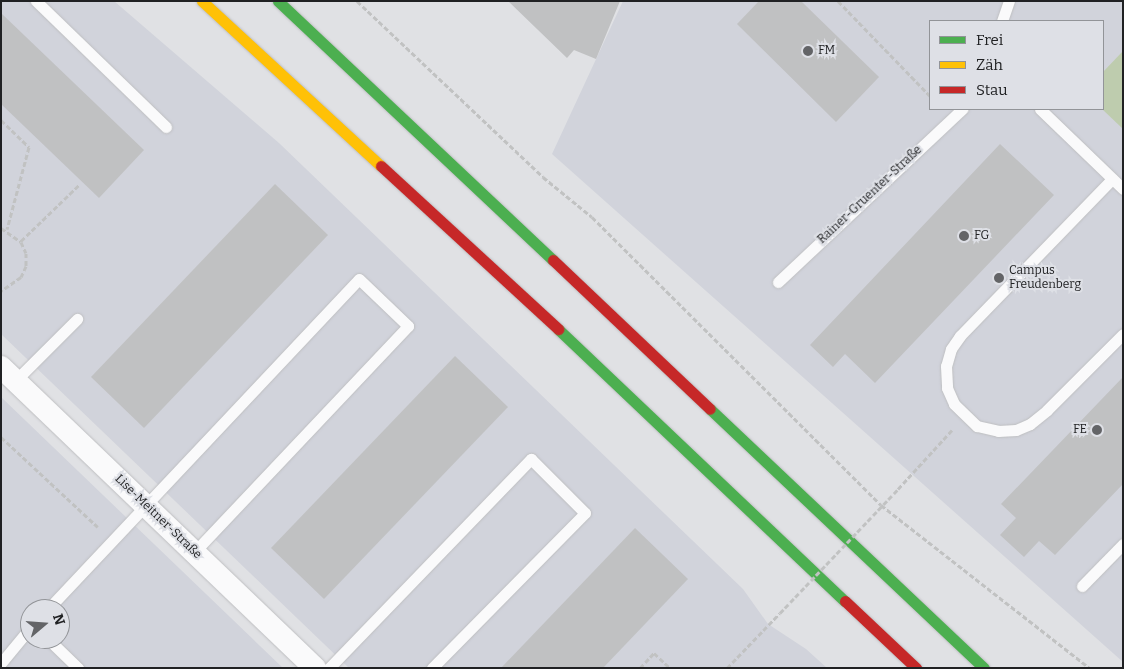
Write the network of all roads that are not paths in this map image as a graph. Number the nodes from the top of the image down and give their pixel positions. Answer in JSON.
{"nodes":[{"id":1,"x":36,"y":1,"type":"edge"},
{"id":2,"x":202,"y":1,"type":"edge"},
{"id":3,"x":278,"y":1,"type":"edge"},
{"id":4,"x":1009,"y":1,"type":"edge"},
{"id":5,"x":1002,"y":20,"type":"edge"},
{"id":6,"x":961,"y":110,"type":"edge"},
{"id":7,"x":1041,"y":110,"type":"edge"},
{"id":8,"x":166,"y":127,"type":"dead end"},
{"id":9,"x":1112,"y":179,"type":"junction"},
{"id":10,"x":1123,"y":189,"type":"edge"},
{"id":11,"x":778,"y":282,"type":"dead end"},
{"id":12,"x":77,"y":319,"type":"dead end"},
{"id":13,"x":1123,"y":334,"type":"edge"},
{"id":14,"x":8,"y":374,"type":"edge"},
{"id":15,"x":144,"y":503,"type":"junction"},
{"id":16,"x":1123,"y":544,"type":"edge"},
{"id":17,"x":194,"y":552,"type":"junction"},
{"id":18,"x":1082,"y":586,"type":"dead end"},
{"id":19,"x":57,"y":599,"type":"edge"},
{"id":20,"x":20,"y":640,"type":"edge"},
{"id":21,"x":58,"y":649,"type":"edge"},
{"id":22,"x":1,"y":663,"type":"edge"},
{"id":23,"x":78,"y":668,"type":"edge"},
{"id":24,"x":315,"y":668,"type":"edge"},
{"id":25,"x":329,"y":668,"type":"edge"},
{"id":26,"x":432,"y":668,"type":"edge"},
{"id":27,"x":916,"y":668,"type":"edge"},
{"id":28,"x":984,"y":668,"type":"edge"}],
"edges":[{"from":1,"to":8,"type":"lane"},
{"from":2,"to":27,"type":"highway"},
{"from":3,"to":28,"type":"highway"},
{"from":4,"to":5,"type":"lane"},
{"from":6,"to":11,"type":"lane","name":"Rainer-Gruenter-Straße"},
{"from":7,"to":9,"type":"lane"},
{"from":9,"to":10,"type":"lane"},
{"from":9,"to":13,"type":"lane"},
{"from":12,"to":14,"type":"lane"},
{"from":14,"to":15,"type":"street","name":"Lise-Meitner-Straße"},
{"from":15,"to":17,"type":"street","name":"Lise-Meitner-Straße"},
{"from":15,"to":17,"type":"lane"},
{"from":15,"to":19,"type":"lane"},
{"from":16,"to":18,"type":"lane"},
{"from":17,"to":24,"type":"street","name":"Lise-Meitner-Straße"},
{"from":20,"to":22,"type":"lane"},
{"from":21,"to":23,"type":"lane"},
{"from":25,"to":26,"type":"lane"}]}
